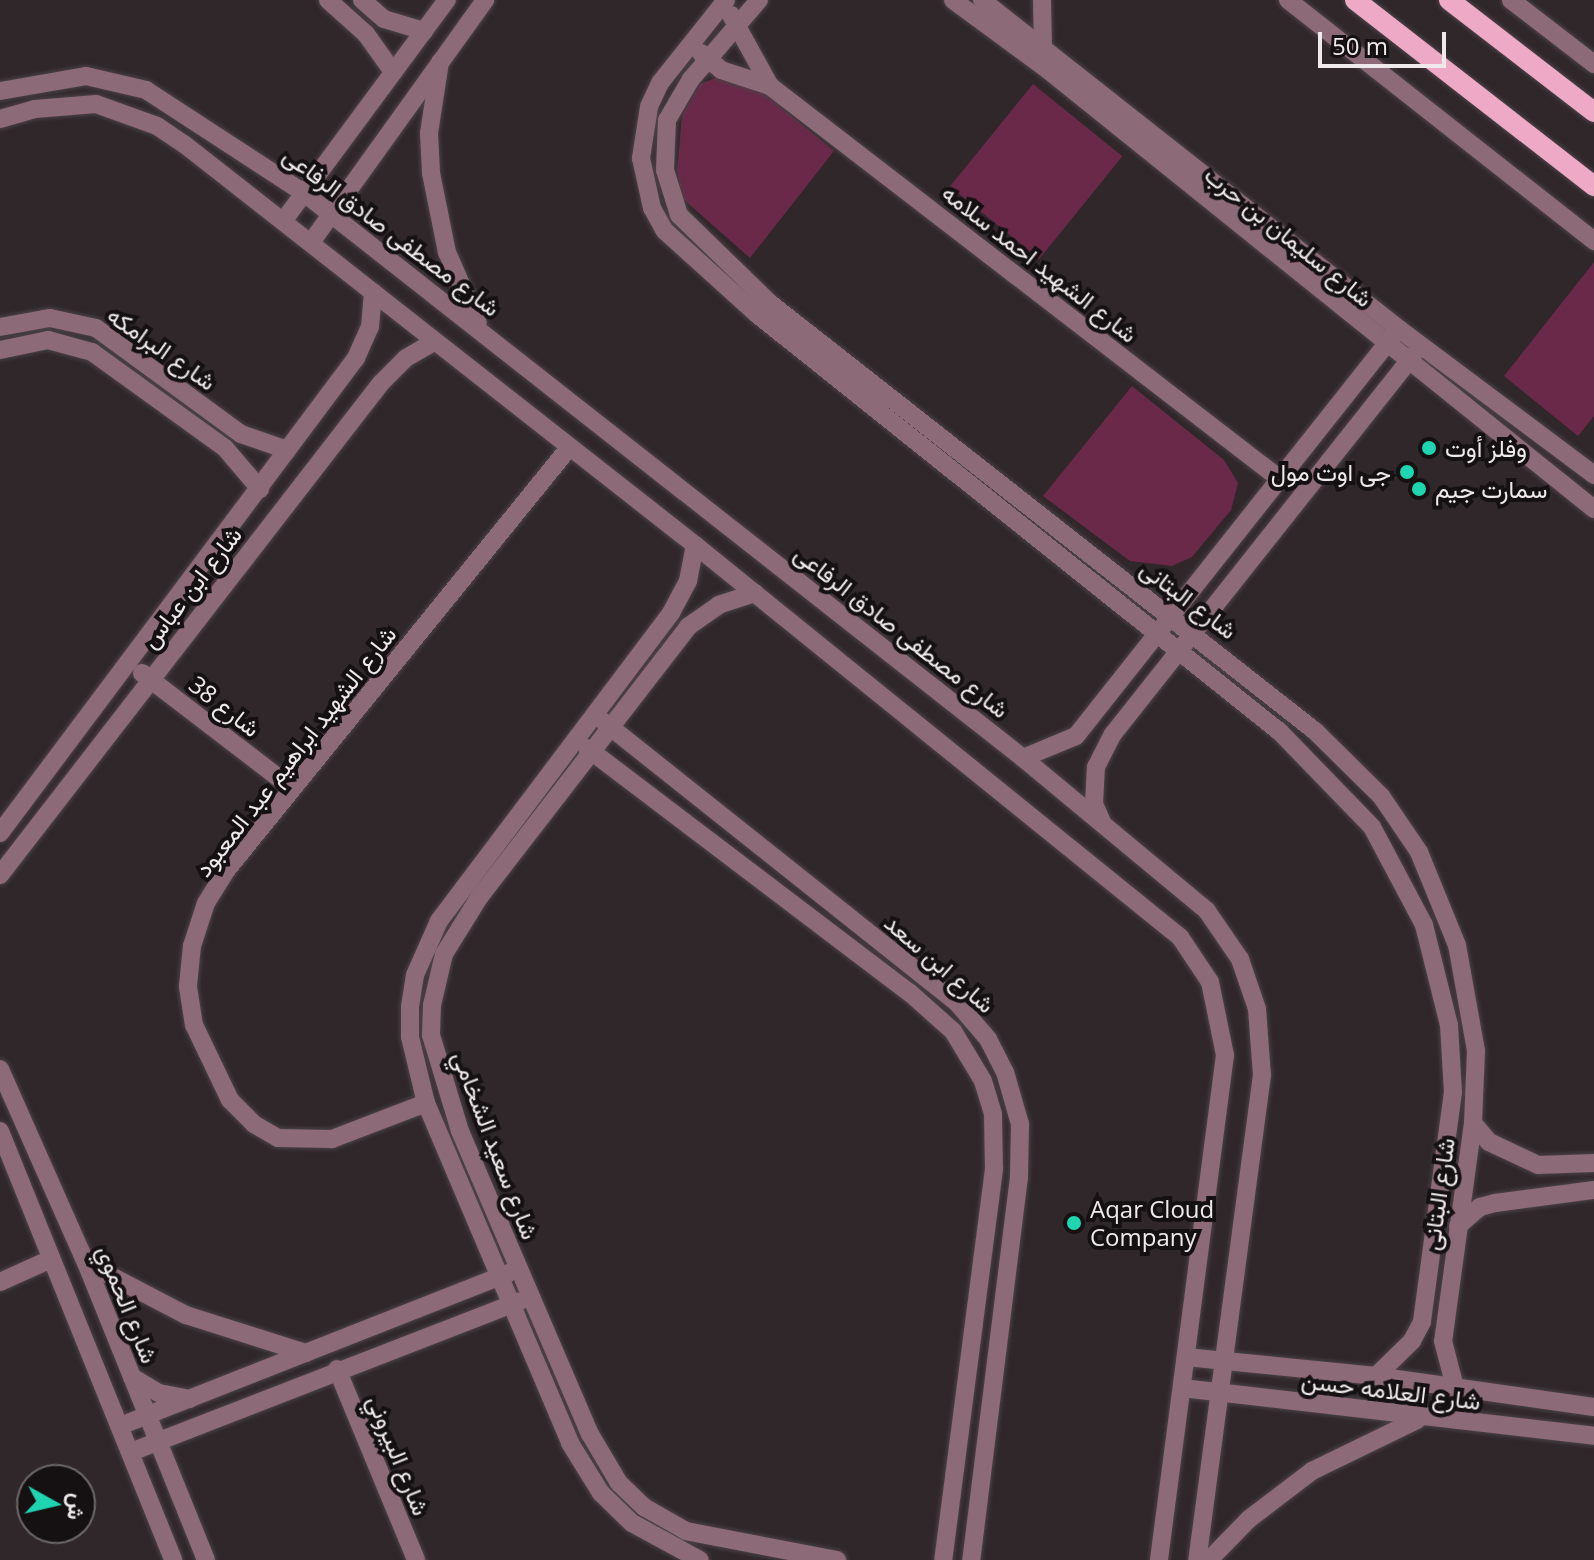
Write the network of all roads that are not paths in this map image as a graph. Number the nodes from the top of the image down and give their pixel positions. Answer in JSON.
{"nodes":[{"id":1,"x":328,"y":0,"type":"edge"},
{"id":2,"x":362,"y":0,"type":"edge"},
{"id":3,"x":447,"y":0,"type":"edge"},
{"id":4,"x":485,"y":0,"type":"edge"},
{"id":5,"x":759,"y":0,"type":"edge"},
{"id":6,"x":953,"y":0,"type":"edge"},
{"id":7,"x":982,"y":0,"type":"edge"},
{"id":8,"x":1042,"y":0,"type":"edge"},
{"id":9,"x":1288,"y":0,"type":"edge"},
{"id":10,"x":1355,"y":0,"type":"edge"},
{"id":11,"x":1449,"y":0,"type":"edge"},
{"id":12,"x":1511,"y":0,"type":"edge"},
{"id":13,"x":724,"y":3,"type":"edge"},
{"id":14,"x":739,"y":23,"type":"junction"},
{"id":15,"x":424,"y":31,"type":"junction"},
{"id":16,"x":691,"y":45,"type":"junction"},
{"id":17,"x":1043,"y":48,"type":"junction"},
{"id":18,"x":442,"y":55,"type":"junction"},
{"id":19,"x":708,"y":59,"type":"junction"},
{"id":20,"x":1594,"y":64,"type":"edge"},
{"id":21,"x":393,"y":72,"type":"junction"},
{"id":22,"x":770,"y":86,"type":"junction"},
{"id":23,"x":0,"y":91,"type":"edge"},
{"id":24,"x":1594,"y":112,"type":"edge"},
{"id":25,"x":0,"y":119,"type":"edge"},
{"id":26,"x":1134,"y":130,"type":"junction"},
{"id":27,"x":1594,"y":186,"type":"edge"},
{"id":28,"x":304,"y":193,"type":"junction"},
{"id":29,"x":330,"y":213,"type":"junction"},
{"id":30,"x":284,"y":220,"type":"junction"},
{"id":31,"x":312,"y":241,"type":"junction"},
{"id":32,"x":1594,"y":241,"type":"edge"},
{"id":33,"x":373,"y":292,"type":"junction"},
{"id":34,"x":764,"y":309,"type":"junction"},
{"id":35,"x":479,"y":326,"type":"junction"},
{"id":36,"x":0,"y":327,"type":"edge"},
{"id":37,"x":1399,"y":329,"type":"junction"},
{"id":38,"x":434,"y":342,"type":"junction"},
{"id":39,"x":1386,"y":346,"type":"junction"},
{"id":40,"x":1421,"y":346,"type":"junction"},
{"id":41,"x":0,"y":350,"type":"edge"},
{"id":42,"x":1408,"y":363,"type":"junction"},
{"id":43,"x":568,"y":449,"type":"junction"},
{"id":44,"x":287,"y":450,"type":"junction"},
{"id":45,"x":1594,"y":475,"type":"edge"},
{"id":46,"x":1280,"y":479,"type":"junction"},
{"id":47,"x":260,"y":489,"type":"junction"},
{"id":48,"x":1594,"y":509,"type":"edge"},
{"id":49,"x":695,"y":545,"type":"junction"},
{"id":50,"x":755,"y":593,"type":"junction"},
{"id":51,"x":1172,"y":615,"type":"junction"},
{"id":52,"x":1195,"y":632,"type":"junction"},
{"id":53,"x":1158,"y":633,"type":"junction"},
{"id":54,"x":1180,"y":650,"type":"junction"},
{"id":55,"x":129,"y":662,"type":"junction"},
{"id":56,"x":150,"y":678,"type":"junction"},
{"id":57,"x":594,"y":715,"type":"junction"},
{"id":58,"x":612,"y":729,"type":"junction"},
{"id":59,"x":575,"y":740,"type":"junction"},
{"id":60,"x":594,"y":753,"type":"junction"},
{"id":61,"x":1023,"y":758,"type":"junction"},
{"id":62,"x":292,"y":788,"type":"junction"},
{"id":63,"x":1102,"y":822,"type":"junction"},
{"id":64,"x":0,"y":833,"type":"edge"},
{"id":65,"x":0,"y":875,"type":"edge"},
{"id":66,"x":0,"y":1069,"type":"edge"},
{"id":67,"x":426,"y":1103,"type":"junction"},
{"id":68,"x":1473,"y":1123,"type":"junction"},
{"id":69,"x":0,"y":1131,"type":"edge"},
{"id":70,"x":1594,"y":1163,"type":"edge"},
{"id":71,"x":1594,"y":1190,"type":"edge"},
{"id":72,"x":1458,"y":1226,"type":"junction"},
{"id":73,"x":51,"y":1259,"type":"junction"},
{"id":74,"x":86,"y":1263,"type":"junction"},
{"id":75,"x":984,"y":1266,"type":"junction"},
{"id":76,"x":519,"y":1269,"type":"junction"},
{"id":77,"x":1006,"y":1270,"type":"junction"},
{"id":78,"x":500,"y":1277,"type":"junction"},
{"id":79,"x":0,"y":1282,"type":"edge"},
{"id":80,"x":532,"y":1297,"type":"junction"},
{"id":81,"x":511,"y":1304,"type":"junction"},
{"id":82,"x":306,"y":1353,"type":"junction"},
{"id":83,"x":1186,"y":1357,"type":"junction"},
{"id":84,"x":1225,"y":1361,"type":"junction"},
{"id":85,"x":337,"y":1369,"type":"junction"},
{"id":86,"x":1376,"y":1376,"type":"junction"},
{"id":87,"x":132,"y":1377,"type":"junction"},
{"id":88,"x":1455,"y":1387,"type":"junction"},
{"id":89,"x":1182,"y":1388,"type":"junction"},
{"id":90,"x":1220,"y":1392,"type":"junction"},
{"id":91,"x":189,"y":1399,"type":"junction"},
{"id":92,"x":1594,"y":1407,"type":"edge"},
{"id":93,"x":148,"y":1415,"type":"junction"},
{"id":94,"x":1419,"y":1420,"type":"junction"},
{"id":95,"x":120,"y":1426,"type":"junction"},
{"id":96,"x":1594,"y":1436,"type":"edge"},
{"id":97,"x":158,"y":1441,"type":"junction"},
{"id":98,"x":131,"y":1452,"type":"junction"},
{"id":99,"x":773,"y":1555,"type":"edge"},
{"id":100,"x":173,"y":1560,"type":"edge"},
{"id":101,"x":206,"y":1560,"type":"edge"},
{"id":102,"x":416,"y":1560,"type":"edge"},
{"id":103,"x":700,"y":1560,"type":"edge"},
{"id":104,"x":837,"y":1560,"type":"edge"},
{"id":105,"x":943,"y":1560,"type":"edge"},
{"id":106,"x":971,"y":1560,"type":"edge"},
{"id":107,"x":1159,"y":1560,"type":"edge"},
{"id":108,"x":1197,"y":1560,"type":"edge"},
{"id":109,"x":1209,"y":1560,"type":"edge"}],
"edges":[{"from":1,"to":21,"type":"street"},
{"from":2,"to":15,"type":"street"},
{"from":3,"to":15,"type":"street"},
{"from":4,"to":18,"type":"street"},
{"from":5,"to":14,"type":"street","name":"شارع البتانى"},
{"from":6,"to":26,"type":"street","name":"شارع سليمان بن حرب"},
{"from":7,"to":17,"type":"street","name":"شارع سليمان بن حرب"},
{"from":8,"to":17,"type":"street"},
{"from":9,"to":32,"type":"street"},
{"from":10,"to":27,"type":"main road"},
{"from":11,"to":24,"type":"main road"},
{"from":12,"to":20,"type":"street"},
{"from":13,"to":14,"type":"street","name":"شارع الشهيد احمد سلامه"},
{"from":13,"to":16,"type":"street","name":"شارع البتانى"},
{"from":14,"to":19,"type":"street","name":"شارع البتانى"},
{"from":14,"to":22,"type":"street","name":"شارع الشهيد احمد سلامه"},
{"from":15,"to":21,"type":"street"},
{"from":16,"to":19,"type":"street","name":"شارع الشهيد احمد سلامه"},
{"from":16,"to":34,"type":"street","name":"شارع البتانى"},
{"from":17,"to":26,"type":"street","name":"شارع سليمان بن حرب"},
{"from":18,"to":29,"type":"street"},
{"from":18,"to":35,"type":"street"},
{"from":19,"to":22,"type":"street","name":"شارع الشهيد احمد سلامه"},
{"from":19,"to":34,"type":"street","name":"شارع البتانى"},
{"from":21,"to":28,"type":"street"},
{"from":22,"to":46,"type":"street","name":"شارع الشهيد احمد سلامه"},
{"from":23,"to":28,"type":"street","name":"شارع مصطفى صادق الرفاعى"},
{"from":25,"to":30,"type":"street"},
{"from":26,"to":37,"type":"street","name":"شارع سليمان بن حرب"},
{"from":26,"to":39,"type":"street","name":"شارع سليمان بن حرب"},
{"from":28,"to":29,"type":"street","name":"شارع مصطفى صادق الرفاعى"},
{"from":28,"to":30,"type":"street"},
{"from":29,"to":31,"type":"street"},
{"from":29,"to":35,"type":"street","name":"شارع مصطفى صادق الرفاعى"},
{"from":30,"to":31,"type":"street"},
{"from":31,"to":33,"type":"street"},
{"from":33,"to":38,"type":"street"},
{"from":33,"to":44,"type":"street","name":"شارع ابن عباس"},
{"from":34,"to":51,"type":"street","name":"شارع البتانى"},
{"from":34,"to":53,"type":"street","name":"شارع البتانى"},
{"from":35,"to":61,"type":"street","name":"شارع مصطفى صادق الرفاعى"},
{"from":36,"to":44,"type":"street","name":"شارع البرامكه"},
{"from":37,"to":39,"type":"street"},
{"from":37,"to":40,"type":"street","name":"شارع سليمان بن حرب"},
{"from":38,"to":43,"type":"street"},
{"from":38,"to":56,"type":"street","name":"شارع ابن عباس"},
{"from":39,"to":42,"type":"street","name":"شارع سليمان بن حرب"},
{"from":39,"to":46,"type":"street"},
{"from":40,"to":42,"type":"street"},
{"from":40,"to":45,"type":"street","name":"شارع سليمان بن حرب"},
{"from":41,"to":47,"type":"street","name":"شارع البرامكه"},
{"from":42,"to":48,"type":"street","name":"شارع سليمان بن حرب"},
{"from":42,"to":52,"type":"street"},
{"from":43,"to":49,"type":"street"},
{"from":43,"to":62,"type":"street","name":"شارع الشهيد ابراهيم عبد المعبود"},
{"from":44,"to":47,"type":"street","name":"شارع ابن عباس"},
{"from":46,"to":51,"type":"street"},
{"from":47,"to":55,"type":"street","name":"شارع ابن عباس"},
{"from":49,"to":50,"type":"street"},
{"from":49,"to":57,"type":"street","name":"شارع سعيد الشخامي"},
{"from":50,"to":58,"type":"street","name":"شارع سعيد الشخامي"},
{"from":50,"to":83,"type":"street"},
{"from":51,"to":52,"type":"street","name":"شارع البتانى"},
{"from":51,"to":53,"type":"street"},
{"from":52,"to":54,"type":"street"},
{"from":52,"to":68,"type":"street","name":"شارع البتانى"},
{"from":53,"to":54,"type":"street","name":"شارع البتانى"},
{"from":53,"to":61,"type":"street"},
{"from":54,"to":63,"type":"street"},
{"from":54,"to":86,"type":"street","name":"شارع البتانى"},
{"from":55,"to":56,"type":"street","name":"شارع 38"},
{"from":55,"to":64,"type":"street","name":"شارع ابن عباس"},
{"from":56,"to":62,"type":"street","name":"شارع 38"},
{"from":56,"to":65,"type":"street","name":"شارع ابن عباس"},
{"from":57,"to":58,"type":"street","name":"شارع ابن سعد"},
{"from":57,"to":59,"type":"street","name":"شارع سعيد الشخامي"},
{"from":58,"to":60,"type":"street","name":"شارع سعيد الشخامي"},
{"from":58,"to":77,"type":"street","name":"شارع ابن سعد"},
{"from":59,"to":60,"type":"street","name":"شارع ابن سعد"},
{"from":59,"to":67,"type":"street","name":"شارع سعيد الشخامي"},
{"from":60,"to":75,"type":"street","name":"شارع ابن سعد"},
{"from":60,"to":76,"type":"street","name":"شارع سعيد الشخامي"},
{"from":61,"to":63,"type":"street","name":"شارع مصطفى صادق الرفاعى"},
{"from":62,"to":67,"type":"street","name":"شارع الشهيد ابراهيم عبد المعبود"},
{"from":63,"to":84,"type":"street","name":"شارع مصطفى صادق الرفاعى"},
{"from":66,"to":74,"type":"street","name":"شارع الحموي"},
{"from":67,"to":78,"type":"street","name":"شارع سعيد الشخامي"},
{"from":68,"to":70,"type":"street"},
{"from":68,"to":72,"type":"street","name":"شارع البتانى"},
{"from":69,"to":73,"type":"street"},
{"from":71,"to":72,"type":"street"},
{"from":72,"to":88,"type":"street","name":"شارع البتانى"},
{"from":73,"to":79,"type":"street"},
{"from":73,"to":95,"type":"street"},
{"from":74,"to":82,"type":"street"},
{"from":74,"to":87,"type":"street","name":"شارع الحموي"},
{"from":75,"to":77,"type":"street"},
{"from":75,"to":105,"type":"street","name":"شارع ابن سعد"},
{"from":76,"to":78,"type":"street"},
{"from":76,"to":80,"type":"street","name":"شارع سعيد الشخامي"},
{"from":77,"to":106,"type":"street","name":"شارع ابن سعد"},
{"from":78,"to":81,"type":"street","name":"شارع سعيد الشخامي"},
{"from":78,"to":82,"type":"street"},
{"from":80,"to":81,"type":"street"},
{"from":80,"to":99,"type":"street","name":"شارع سعيد الشخامي"},
{"from":81,"to":85,"type":"street"},
{"from":81,"to":103,"type":"street","name":"شارع سعيد الشخامي"},
{"from":82,"to":91,"type":"street"},
{"from":83,"to":84,"type":"street","name":"شارع العلامه حسن"},
{"from":83,"to":89,"type":"street"},
{"from":84,"to":86,"type":"street","name":"شارع العلامه حسن"},
{"from":84,"to":90,"type":"street","name":"شارع مصطفى صادق الرفاعى"},
{"from":85,"to":97,"type":"street"},
{"from":85,"to":102,"type":"street","name":"شارع البيروني"},
{"from":86,"to":88,"type":"street","name":"شارع العلامه حسن"},
{"from":87,"to":91,"type":"street"},
{"from":87,"to":93,"type":"street","name":"شارع الحموي"},
{"from":88,"to":92,"type":"street","name":"شارع العلامه حسن"},
{"from":89,"to":90,"type":"street","name":"شارع العلامه حسن"},
{"from":89,"to":107,"type":"street"},
{"from":90,"to":94,"type":"street","name":"شارع العلامه حسن"},
{"from":90,"to":108,"type":"street","name":"شارع مصطفى صادق الرفاعى"},
{"from":91,"to":93,"type":"street"},
{"from":93,"to":95,"type":"street"},
{"from":93,"to":97,"type":"street","name":"شارع الحموي"},
{"from":94,"to":96,"type":"street","name":"شارع العلامه حسن"},
{"from":94,"to":109,"type":"street"},
{"from":95,"to":98,"type":"street"},
{"from":97,"to":98,"type":"street"},
{"from":97,"to":101,"type":"street","name":"شارع الحموي"},
{"from":98,"to":100,"type":"street"},
{"from":99,"to":104,"type":"street","name":"شارع سعيد الشخامي"}]}
